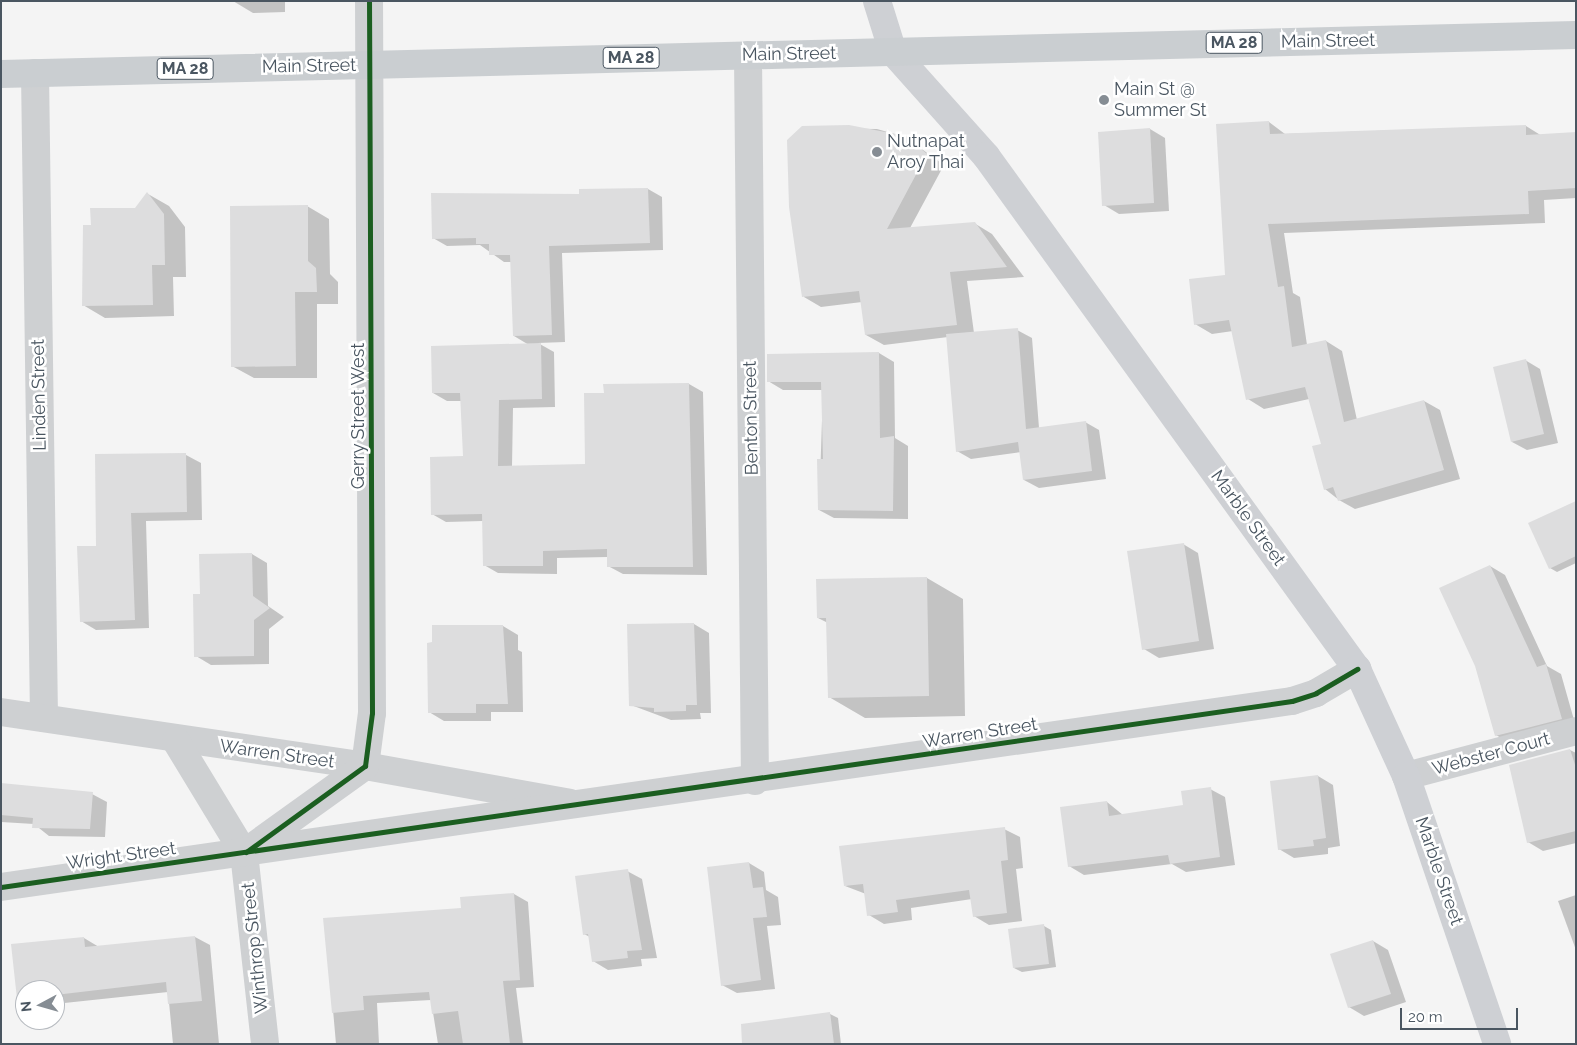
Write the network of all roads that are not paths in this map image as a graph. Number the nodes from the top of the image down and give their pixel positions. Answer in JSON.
{"nodes":[{"id":1,"x":369,"y":1,"type":"edge"},
{"id":2,"x":877,"y":1,"type":"edge"},
{"id":3,"x":1576,"y":35,"type":"edge"},
{"id":4,"x":893,"y":52,"type":"junction"},
{"id":5,"x":748,"y":56,"type":"junction"},
{"id":6,"x":369,"y":65,"type":"junction"},
{"id":7,"x":35,"y":73,"type":"junction"},
{"id":8,"x":1,"y":74,"type":"edge"},
{"id":9,"x":1357,"y":669,"type":"junction"},
{"id":10,"x":1,"y":712,"type":"edge"},
{"id":11,"x":44,"y":718,"type":"junction"},
{"id":12,"x":1576,"y":731,"type":"edge"},
{"id":13,"x":176,"y":741,"type":"junction"},
{"id":14,"x":366,"y":766,"type":"junction"},
{"id":15,"x":1406,"y":776,"type":"junction"},
{"id":16,"x":754,"y":782,"type":"junction"},
{"id":17,"x":582,"y":805,"type":"junction"},
{"id":18,"x":244,"y":853,"type":"junction"},
{"id":19,"x":1,"y":887,"type":"edge"},
{"id":20,"x":265,"y":1044,"type":"edge"},
{"id":21,"x":1497,"y":1044,"type":"edge"}],
"edges":[{"from":1,"to":6,"type":"street","name":"Gerry Street West"},
{"from":2,"to":4,"type":"main road"},
{"from":3,"to":4,"type":"main road","name":"Main Street","number":"MA 28"},
{"from":4,"to":5,"type":"main road","name":"Main Street","number":"MA 28"},
{"from":4,"to":9,"type":"main road","name":"Marble Street"},
{"from":5,"to":6,"type":"main road","name":"Main Street","number":"MA 28"},
{"from":5,"to":16,"type":"street","name":"Benton Street"},
{"from":6,"to":7,"type":"main road","name":"Main Street","number":"MA 28"},
{"from":6,"to":14,"type":"street","name":"Gerry Street West"},
{"from":7,"to":8,"type":"main road","name":"Main Street","number":"MA 28"},
{"from":7,"to":11,"type":"street","name":"Linden Street"},
{"from":9,"to":15,"type":"main road","name":"Marble Street"},
{"from":9,"to":16,"type":"street","name":"Warren Street"},
{"from":10,"to":11,"type":"street","name":"Warren Street"},
{"from":11,"to":13,"type":"street","name":"Warren Street"},
{"from":12,"to":15,"type":"street","name":"Webster Court"},
{"from":13,"to":14,"type":"street","name":"Warren Street"},
{"from":13,"to":18,"type":"street","name":"Winthrop Street"},
{"from":14,"to":17,"type":"street","name":"Warren Street"},
{"from":14,"to":18,"type":"street"},
{"from":15,"to":21,"type":"main road","name":"Marble Street"},
{"from":16,"to":17,"type":"street","name":"Warren Street"},
{"from":17,"to":18,"type":"street","name":"Warren Street"},
{"from":18,"to":19,"type":"street","name":"Wright Street"},
{"from":18,"to":20,"type":"street","name":"Winthrop Street"}]}
